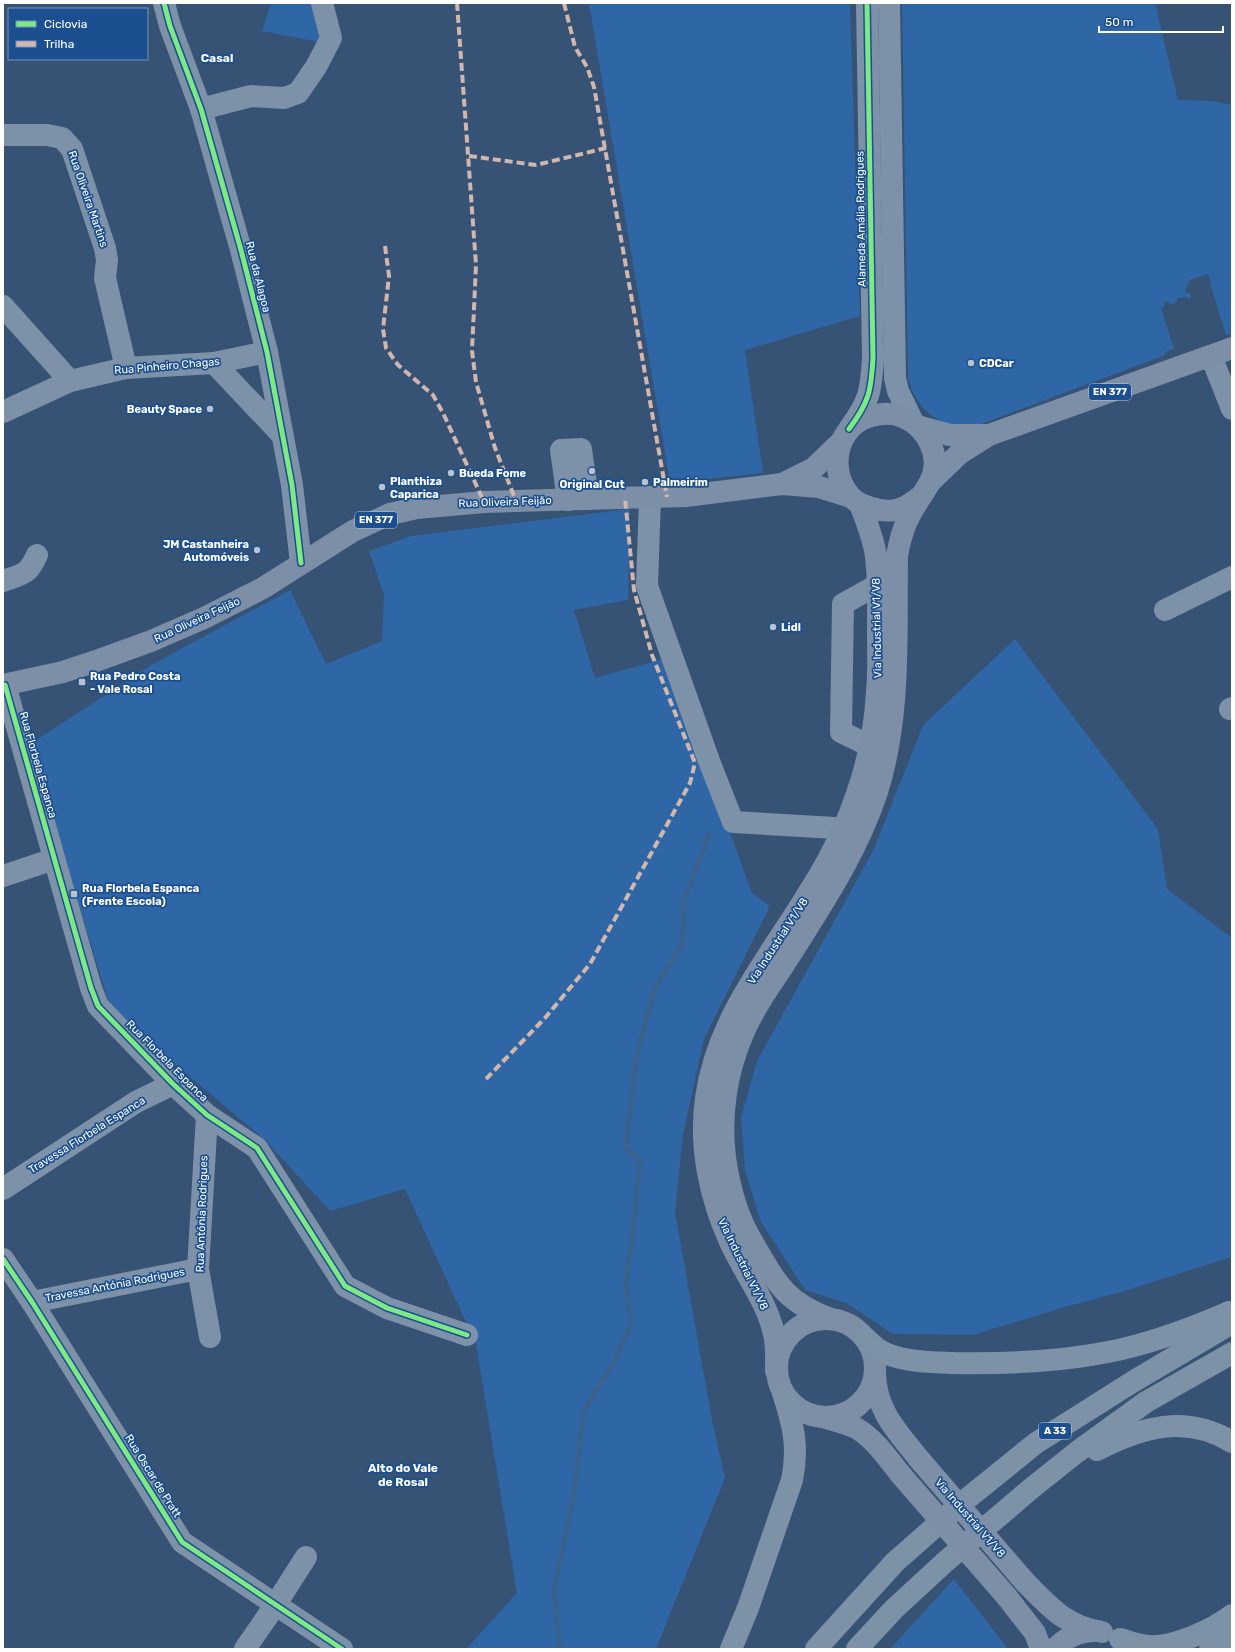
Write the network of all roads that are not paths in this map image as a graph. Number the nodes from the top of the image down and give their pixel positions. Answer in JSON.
{"nodes":[{"id":1,"x":164,"y":3,"type":"edge"},
{"id":2,"x":322,"y":3,"type":"edge"},
{"id":3,"x":867,"y":3,"type":"edge"},
{"id":4,"x":889,"y":3,"type":"edge"},
{"id":5,"x":201,"y":109,"type":"junction"},
{"id":6,"x":3,"y":135,"type":"edge"},
{"id":7,"x":3,"y":306,"type":"edge"},
{"id":8,"x":1232,"y":348,"type":"edge"},
{"id":9,"x":267,"y":352,"type":"junction"},
{"id":10,"x":1211,"y":356,"type":"junction"},
{"id":11,"x":214,"y":363,"type":"junction"},
{"id":12,"x":126,"y":368,"type":"junction"},
{"id":13,"x":70,"y":381,"type":"junction"},
{"id":14,"x":1232,"y":409,"type":"edge"},
{"id":15,"x":3,"y":412,"type":"edge"},
{"id":16,"x":916,"y":424,"type":"junction"},
{"id":17,"x":282,"y":435,"type":"junction"},
{"id":18,"x":989,"y":435,"type":"junction"},
{"id":19,"x":845,"y":436,"type":"junction"},
{"id":20,"x":782,"y":484,"type":"junction"},
{"id":21,"x":926,"y":489,"type":"junction"},
{"id":22,"x":650,"y":498,"type":"junction"},
{"id":23,"x":855,"y":500,"type":"junction"},
{"id":24,"x":37,"y":555,"type":"dead end"},
{"id":25,"x":301,"y":563,"type":"junction"},
{"id":26,"x":1232,"y":577,"type":"edge"},
{"id":27,"x":3,"y":581,"type":"edge"},
{"id":28,"x":877,"y":585,"type":"junction"},
{"id":29,"x":1165,"y":610,"type":"dead end"},
{"id":30,"x":4,"y":685,"type":"edge"},
{"id":31,"x":870,"y":746,"type":"junction"},
{"id":32,"x":843,"y":831,"type":"junction"},
{"id":33,"x":54,"y":859,"type":"junction"},
{"id":34,"x":3,"y":876,"type":"edge"},
{"id":35,"x":173,"y":1084,"type":"junction"},
{"id":36,"x":207,"y":1115,"type":"junction"},
{"id":37,"x":3,"y":1189,"type":"edge"},
{"id":38,"x":3,"y":1259,"type":"edge"},
{"id":39,"x":198,"y":1269,"type":"junction"},
{"id":40,"x":32,"y":1302,"type":"junction"},
{"id":41,"x":1232,"y":1311,"type":"edge"},
{"id":42,"x":831,"y":1319,"type":"junction"},
{"id":43,"x":1232,"y":1323,"type":"edge"},
{"id":44,"x":467,"y":1335,"type":"dead end"},
{"id":45,"x":210,"y":1337,"type":"dead end"},
{"id":46,"x":865,"y":1338,"type":"junction"},
{"id":47,"x":1232,"y":1353,"type":"edge"},
{"id":48,"x":776,"y":1371,"type":"junction"},
{"id":49,"x":875,"y":1372,"type":"junction"},
{"id":50,"x":783,"y":1393,"type":"junction"},
{"id":51,"x":826,"y":1418,"type":"junction"},
{"id":52,"x":1232,"y":1442,"type":"edge"},
{"id":53,"x":1034,"y":1486,"type":"junction"},
{"id":54,"x":306,"y":1557,"type":"dead end"},
{"id":55,"x":276,"y":1604,"type":"junction"},
{"id":56,"x":1232,"y":1615,"type":"edge"},
{"id":57,"x":1232,"y":1639,"type":"edge"},
{"id":58,"x":1118,"y":1640,"type":"edge"},
{"id":59,"x":245,"y":1649,"type":"edge"},
{"id":60,"x":342,"y":1649,"type":"edge"},
{"id":61,"x":732,"y":1649,"type":"edge"},
{"id":62,"x":816,"y":1649,"type":"edge"},
{"id":63,"x":857,"y":1649,"type":"edge"},
{"id":64,"x":1041,"y":1649,"type":"edge"},
{"id":65,"x":1055,"y":1649,"type":"edge"},
{"id":66,"x":1210,"y":1649,"type":"edge"}],
"edges":[{"from":1,"to":5,"type":"street","name":"Rua da Alagoa"},
{"from":2,"to":5,"type":"street"},
{"from":3,"to":19,"type":"street","name":"Alameda Amália Rodrigues"},
{"from":4,"to":16,"type":"street"},
{"from":5,"to":9,"type":"street","name":"Rua da Alagoa"},
{"from":6,"to":12,"type":"street","name":"Rua Oliveira Martins"},
{"from":7,"to":13,"type":"street"},
{"from":8,"to":10,"type":"main road","number":"EN 377"},
{"from":9,"to":11,"type":"street","name":"Rua Pinheiro Chagas"},
{"from":9,"to":17,"type":"street","name":"Rua da Alagoa"},
{"from":10,"to":14,"type":"street"},
{"from":10,"to":18,"type":"main road","number":"EN 377"},
{"from":11,"to":12,"type":"street","name":"Rua Pinheiro Chagas"},
{"from":11,"to":17,"type":"street"},
{"from":12,"to":13,"type":"street","name":"Rua Pinheiro Chagas"},
{"from":13,"to":15,"type":"street","name":"Rua Pinheiro Chagas"},
{"from":16,"to":18,"type":"main road","number":"EN 377"},
{"from":16,"to":19,"type":"main road","number":"EN 377"},
{"from":16,"to":21,"type":"main road"},
{"from":17,"to":25,"type":"street","name":"Rua da Alagoa"},
{"from":18,"to":21,"type":"main road","number":"EN 377"},
{"from":19,"to":20,"type":"main road","name":"Rua Oliveira Feijão","number":"EN 377"},
{"from":19,"to":23,"type":"main road"},
{"from":20,"to":22,"type":"main road","name":"Rua Oliveira Feijão","number":"EN 377"},
{"from":20,"to":23,"type":"main road","name":"Rua Oliveira Feijão","number":"EN 377"},
{"from":21,"to":23,"type":"main road","number":"EN 377"},
{"from":21,"to":42,"type":"main road","name":"Via Industrial V1/V8"},
{"from":22,"to":25,"type":"main road","name":"Rua Oliveira Feijão","number":"EN 377"},
{"from":22,"to":32,"type":"street"},
{"from":23,"to":28,"type":"main road","name":"Via Industrial V1/V8"},
{"from":24,"to":27,"type":"street"},
{"from":25,"to":30,"type":"main road","name":"Rua Oliveira Feijão","number":"EN 377"},
{"from":26,"to":29,"type":"street"},
{"from":28,"to":31,"type":"main road","name":"Via Industrial V1/V8"},
{"from":28,"to":31,"type":"street"},
{"from":30,"to":33,"type":"street","name":"Rua Florbela Espanca"},
{"from":31,"to":32,"type":"main road","name":"Via Industrial V1/V8"},
{"from":32,"to":48,"type":"main road","name":"Via Industrial V1/V8"},
{"from":33,"to":34,"type":"street"},
{"from":33,"to":35,"type":"street","name":"Rua Florbela Espanca"},
{"from":35,"to":36,"type":"street","name":"Rua Florbela Espanca"},
{"from":35,"to":37,"type":"street","name":"Travessa Florbela Espanca"},
{"from":36,"to":39,"type":"street","name":"Rua Antónia Rodrigues"},
{"from":36,"to":44,"type":"street","name":"Rua Florbela Espanca"},
{"from":38,"to":40,"type":"street","name":"Rua Oscar de Pratt"},
{"from":39,"to":40,"type":"street","name":"Travessa Antónia Rodrigues"},
{"from":39,"to":45,"type":"street","name":"Rua Antónia Rodrigues"},
{"from":40,"to":55,"type":"street","name":"Rua Oscar de Pratt"},
{"from":41,"to":46,"type":"highway"},
{"from":42,"to":46,"type":"main road"},
{"from":42,"to":48,"type":"main road"},
{"from":43,"to":62,"type":"highway","number":"A 33"},
{"from":46,"to":49,"type":"main road"},
{"from":47,"to":53,"type":"highway","number":"A 33"},
{"from":48,"to":50,"type":"main road"},
{"from":49,"to":51,"type":"main road"},
{"from":49,"to":58,"type":"main road","name":"Via Industrial V1/V8","bridge":true},
{"from":50,"to":51,"type":"main road"},
{"from":50,"to":61,"type":"highway"},
{"from":51,"to":64,"type":"main road","bridge":true},
{"from":52,"to":53,"type":"highway"},
{"from":53,"to":63,"type":"highway","number":"A 33"},
{"from":54,"to":55,"type":"street"},
{"from":55,"to":59,"type":"street"},
{"from":55,"to":60,"type":"street","name":"Rua Oscar de Pratt"},
{"from":56,"to":58,"type":"highway"},
{"from":57,"to":66,"type":"highway"},
{"from":58,"to":65,"type":"main road"}]}
